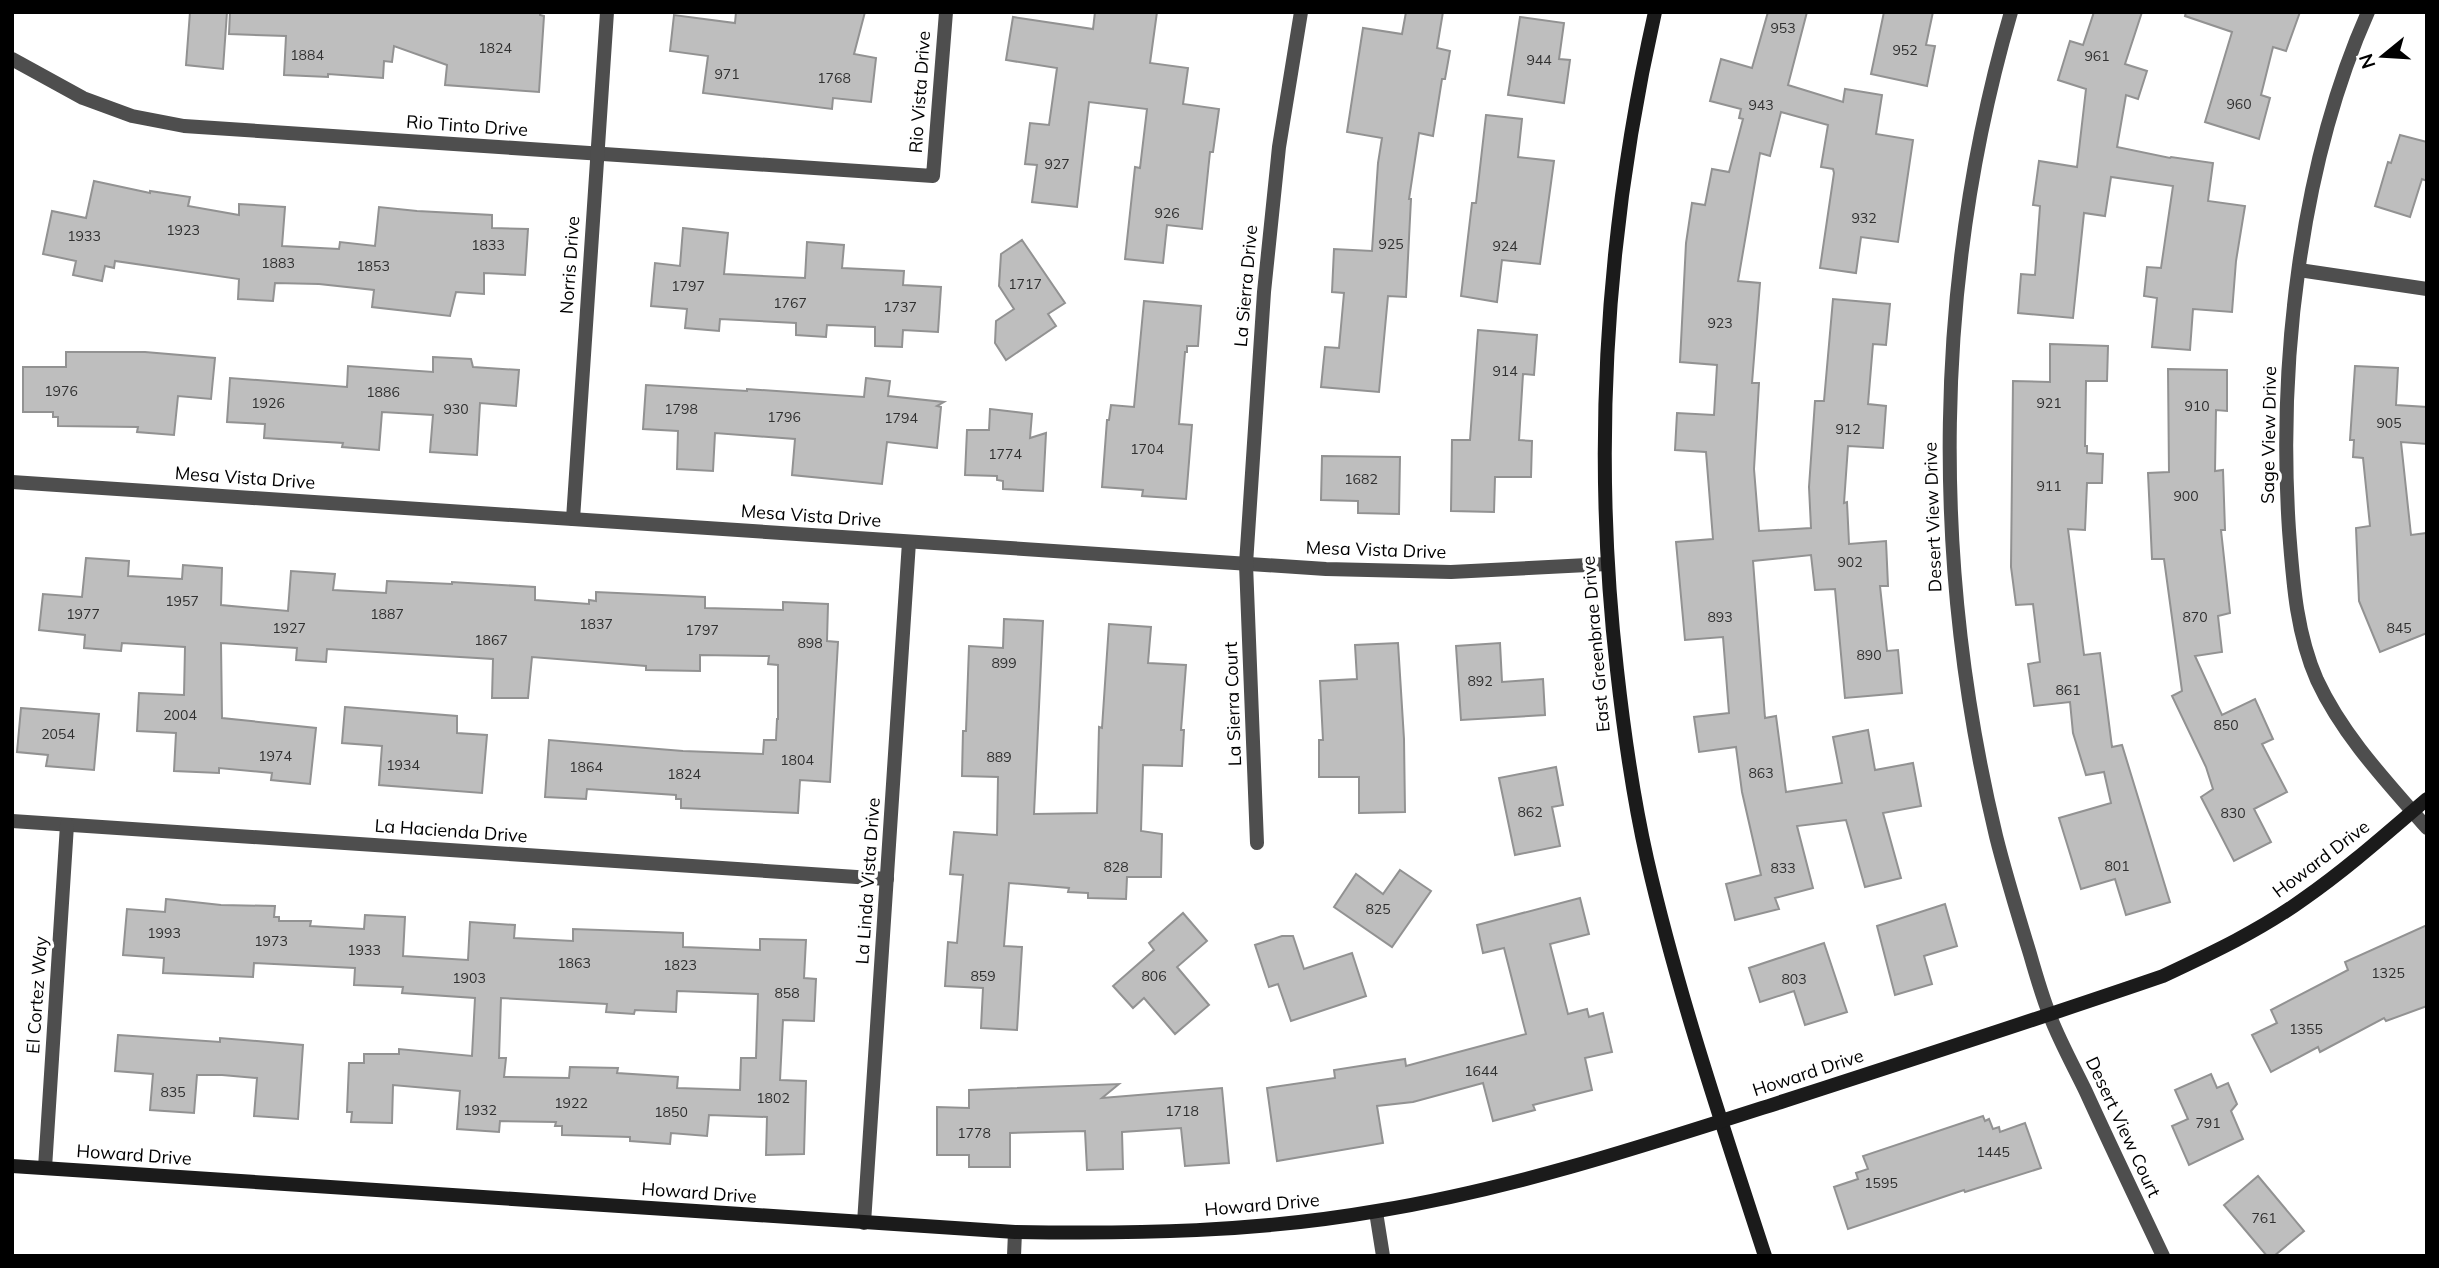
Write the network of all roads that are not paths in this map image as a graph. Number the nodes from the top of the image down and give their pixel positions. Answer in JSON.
{"nodes":[{"id":1,"x":607,"y":12,"type":"edge"},
{"id":2,"x":946,"y":12,"type":"edge"},
{"id":3,"x":1301,"y":12,"type":"edge"},
{"id":4,"x":1654,"y":12,"type":"edge"},
{"id":5,"x":2011,"y":12,"type":"edge"},
{"id":6,"x":2368,"y":12,"type":"edge"},
{"id":7,"x":12,"y":59,"type":"edge"},
{"id":8,"x":597,"y":153,"type":"junction"},
{"id":9,"x":933,"y":176,"type":"joint"},
{"id":10,"x":2299,"y":270,"type":"junction"},
{"id":11,"x":2427,"y":289,"type":"edge"},
{"id":12,"x":12,"y":482,"type":"edge"},
{"id":13,"x":573,"y":519,"type":"junction"},
{"id":14,"x":909,"y":542,"type":"junction"},
{"id":15,"x":1246,"y":564,"type":"junction"},
{"id":16,"x":1607,"y":564,"type":"junction"},
{"id":17,"x":2427,"y":799,"type":"edge"},
{"id":18,"x":2412,"y":811,"type":"junction"},
{"id":19,"x":12,"y":821,"type":"edge"},
{"id":20,"x":67,"y":825,"type":"junction"},
{"id":21,"x":2427,"y":828,"type":"edge"},
{"id":22,"x":1257,"y":843,"type":"dead end"},
{"id":23,"x":887,"y":878,"type":"junction"},
{"id":24,"x":2049,"y":1015,"type":"junction"},
{"id":25,"x":1721,"y":1121,"type":"junction"},
{"id":26,"x":12,"y":1166,"type":"edge"},
{"id":27,"x":44,"y":1168,"type":"junction"},
{"id":28,"x":1376,"y":1212,"type":"junction"},
{"id":29,"x":864,"y":1223,"type":"junction"},
{"id":30,"x":1015,"y":1232,"type":"junction"},
{"id":31,"x":1014,"y":1256,"type":"edge"},
{"id":32,"x":1383,"y":1256,"type":"edge"},
{"id":33,"x":1765,"y":1256,"type":"edge"},
{"id":34,"x":2163,"y":1256,"type":"edge"}],
"edges":[{"from":1,"to":8,"type":"street","name":"Norris Drive"},
{"from":2,"to":9,"type":"street","name":"Rio Vista Drive"},
{"from":3,"to":15,"type":"street","name":"La Sierra Drive"},
{"from":4,"to":16,"type":"street","name":"East Greenbrae Drive"},
{"from":5,"to":24,"type":"street","name":"Desert View Drive"},
{"from":6,"to":10,"type":"street","name":"Sage View Drive"},
{"from":7,"to":8,"type":"street","name":"Rio Tinto Drive"},
{"from":8,"to":9,"type":"street","name":"Rio Tinto Drive"},
{"from":8,"to":13,"type":"street","name":"Norris Drive"},
{"from":10,"to":11,"type":"street"},
{"from":10,"to":18,"type":"street","name":"Sage View Drive"},
{"from":12,"to":13,"type":"street","name":"Mesa Vista Drive"},
{"from":13,"to":14,"type":"street","name":"Mesa Vista Drive"},
{"from":14,"to":15,"type":"street","name":"Mesa Vista Drive"},
{"from":14,"to":23,"type":"street","name":"La Linda Vista Drive"},
{"from":15,"to":16,"type":"street","name":"Mesa Vista Drive"},
{"from":15,"to":22,"type":"street","name":"La Sierra Court"},
{"from":16,"to":25,"type":"street","name":"East Greenbrae Drive"},
{"from":17,"to":18,"type":"street","name":"Howard Drive"},
{"from":18,"to":21,"type":"street","name":"Sage View Drive"},
{"from":18,"to":24,"type":"street","name":"Howard Drive"},
{"from":19,"to":20,"type":"street","name":"La Hacienda Drive"},
{"from":20,"to":23,"type":"street","name":"La Hacienda Drive"},
{"from":20,"to":27,"type":"street","name":"El Cortez Way"},
{"from":23,"to":29,"type":"street","name":"La Linda Vista Drive"},
{"from":24,"to":25,"type":"street","name":"Howard Drive"},
{"from":24,"to":34,"type":"street","name":"Desert View Court"},
{"from":25,"to":28,"type":"street","name":"Howard Drive"},
{"from":25,"to":33,"type":"street","name":"East Greenbrae Drive"},
{"from":26,"to":27,"type":"street","name":"Howard Drive"},
{"from":27,"to":29,"type":"street","name":"Howard Drive"},
{"from":28,"to":30,"type":"street","name":"Howard Drive"},
{"from":28,"to":32,"type":"street"},
{"from":29,"to":30,"type":"street","name":"Howard Drive"},
{"from":30,"to":31,"type":"street"}]}
